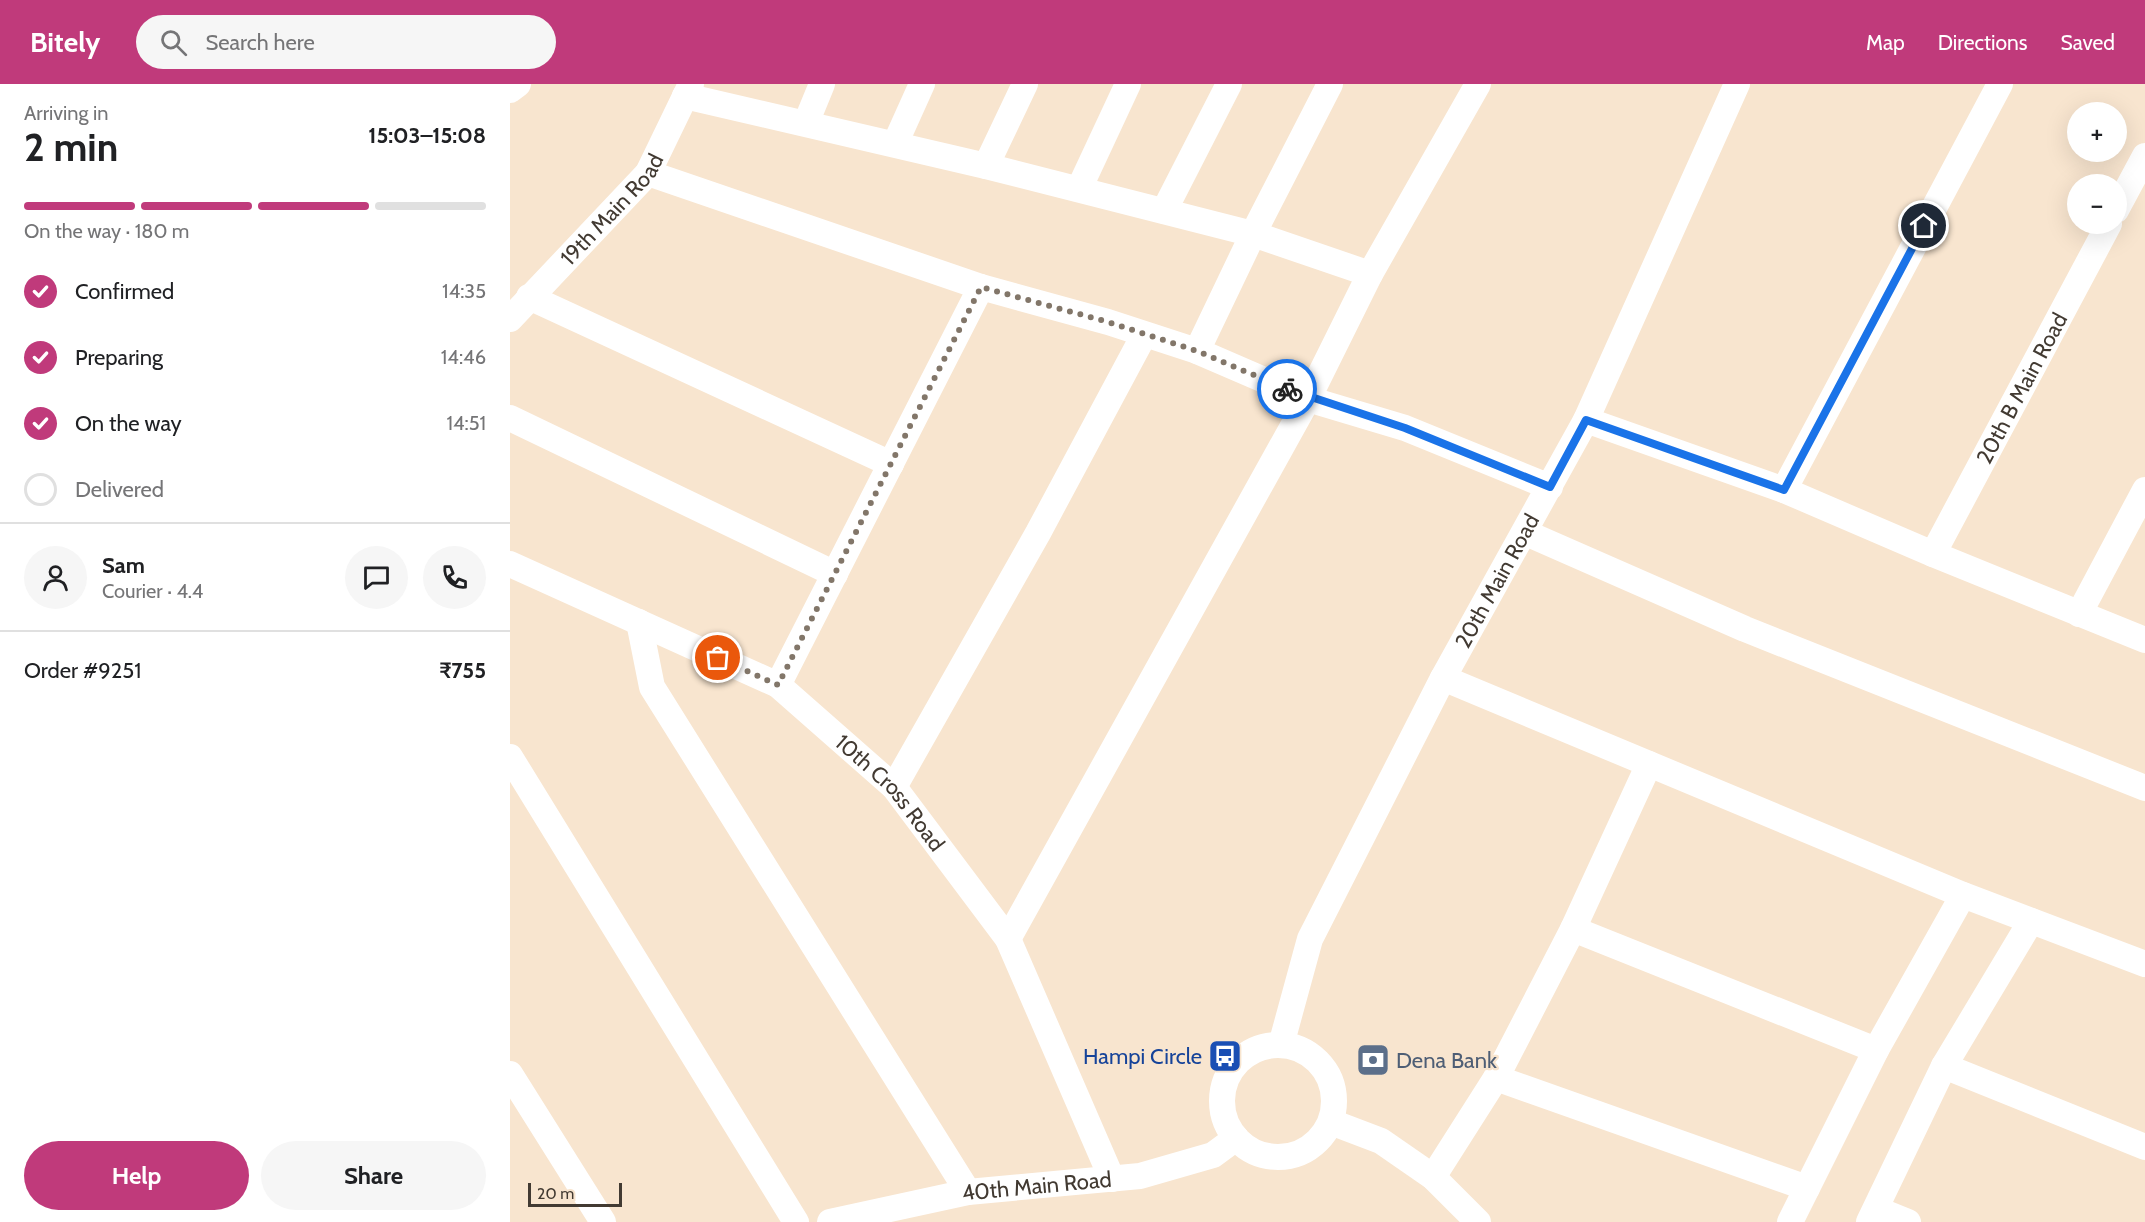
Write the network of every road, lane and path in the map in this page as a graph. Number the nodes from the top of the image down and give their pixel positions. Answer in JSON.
{"nodes":[{"id":1,"x":518,"y":84,"type":"edge"},
{"id":2,"x":822,"y":84,"type":"edge"},
{"id":3,"x":922,"y":84,"type":"edge"},
{"id":4,"x":1025,"y":84,"type":"edge"},
{"id":5,"x":1128,"y":84,"type":"edge"},
{"id":6,"x":1229,"y":84,"type":"edge"},
{"id":7,"x":1329,"y":84,"type":"edge"},
{"id":8,"x":1478,"y":84,"type":"edge"},
{"id":9,"x":1737,"y":84,"type":"edge"},
{"id":10,"x":2000,"y":84,"type":"edge"},
{"id":11,"x":510,"y":90,"type":"edge"},
{"id":12,"x":688,"y":90,"type":"edge"},
{"id":13,"x":806,"y":123,"type":"junction"},
{"id":14,"x":895,"y":144,"type":"junction"},
{"id":15,"x":2145,"y":156,"type":"edge"},
{"id":16,"x":986,"y":166,"type":"junction"},
{"id":17,"x":648,"y":173,"type":"junction"},
{"id":18,"x":1079,"y":189,"type":"junction"},
{"id":19,"x":2127,"y":190,"type":"edge"},
{"id":20,"x":1164,"y":211,"type":"junction"},
{"id":21,"x":1253,"y":234,"type":"junction"},
{"id":22,"x":2104,"y":234,"type":"edge"},
{"id":23,"x":1370,"y":274,"type":"junction"},
{"id":24,"x":981,"y":287,"type":"junction"},
{"id":25,"x":529,"y":297,"type":"junction"},
{"id":26,"x":510,"y":319,"type":"edge"},
{"id":27,"x":1144,"y":335,"type":"junction"},
{"id":28,"x":1197,"y":351,"type":"junction"},
{"id":29,"x":1308,"y":399,"type":"junction"},
{"id":30,"x":510,"y":418,"type":"edge"},
{"id":31,"x":1586,"y":420,"type":"junction"},
{"id":32,"x":891,"y":464,"type":"junction"},
{"id":33,"x":1550,"y":487,"type":"junction"},
{"id":34,"x":1784,"y":490,"type":"junction"},
{"id":35,"x":2145,"y":490,"type":"edge"},
{"id":36,"x":1526,"y":533,"type":"junction"},
{"id":37,"x":1933,"y":554,"type":"junction"},
{"id":38,"x":510,"y":564,"type":"edge"},
{"id":39,"x":835,"y":574,"type":"junction"},
{"id":40,"x":2079,"y":614,"type":"junction"},
{"id":41,"x":639,"y":622,"type":"junction"},
{"id":42,"x":2145,"y":640,"type":"edge"},
{"id":43,"x":1443,"y":678,"type":"junction"},
{"id":44,"x":778,"y":685,"type":"junction"},
{"id":45,"x":510,"y":757,"type":"edge"},
{"id":46,"x":1649,"y":764,"type":"junction"},
{"id":47,"x":894,"y":787,"type":"junction"},
{"id":48,"x":2145,"y":788,"type":"edge"},
{"id":49,"x":1963,"y":895,"type":"junction"},
{"id":50,"x":2031,"y":921,"type":"junction"},
{"id":51,"x":1573,"y":929,"type":"junction"},
{"id":52,"x":1008,"y":939,"type":"junction"},
{"id":53,"x":2145,"y":964,"type":"edge"},
{"id":54,"x":1281,"y":1045,"type":"junction"},
{"id":55,"x":1876,"y":1050,"type":"junction"},
{"id":56,"x":1944,"y":1066,"type":"junction"},
{"id":57,"x":510,"y":1074,"type":"edge"},
{"id":58,"x":1496,"y":1078,"type":"junction"},
{"id":59,"x":1331,"y":1122,"type":"junction"},
{"id":60,"x":1236,"y":1138,"type":"junction"},
{"id":61,"x":2145,"y":1147,"type":"edge"},
{"id":62,"x":1433,"y":1177,"type":"junction"},
{"id":63,"x":1112,"y":1179,"type":"junction"},
{"id":64,"x":1807,"y":1188,"type":"junction"},
{"id":65,"x":968,"y":1192,"type":"junction"},
{"id":66,"x":1872,"y":1215,"type":"edge"},
{"id":67,"x":603,"y":1222,"type":"edge"},
{"id":68,"x":796,"y":1222,"type":"edge"},
{"id":69,"x":830,"y":1222,"type":"edge"},
{"id":70,"x":1478,"y":1222,"type":"edge"},
{"id":71,"x":1790,"y":1222,"type":"edge"},
{"id":72,"x":1908,"y":1222,"type":"edge"}],
"edges":[{"from":1,"to":11,"type":"street"},
{"from":2,"to":13,"type":"street"},
{"from":3,"to":14,"type":"street"},
{"from":4,"to":16,"type":"street"},
{"from":5,"to":18,"type":"street"},
{"from":6,"to":20,"type":"street"},
{"from":7,"to":21,"type":"street"},
{"from":8,"to":23,"type":"street"},
{"from":9,"to":31,"type":"street","name":"20th Main Road"},
{"from":10,"to":34,"type":"street"},
{"from":12,"to":13,"type":"street"},
{"from":12,"to":17,"type":"street","name":"19th Main Road"},
{"from":13,"to":14,"type":"street"},
{"from":14,"to":16,"type":"street"},
{"from":15,"to":19,"type":"street"},
{"from":16,"to":18,"type":"street"},
{"from":17,"to":24,"type":"street"},
{"from":17,"to":25,"type":"street","name":"19th Main Road"},
{"from":18,"to":20,"type":"street"},
{"from":20,"to":21,"type":"street"},
{"from":21,"to":23,"type":"street"},
{"from":21,"to":28,"type":"street"},
{"from":22,"to":37,"type":"street","name":"20th B Main Road"},
{"from":23,"to":29,"type":"street"},
{"from":24,"to":27,"type":"street"},
{"from":24,"to":32,"type":"street"},
{"from":25,"to":26,"type":"street","name":"19th Main Road"},
{"from":25,"to":32,"type":"street"},
{"from":27,"to":28,"type":"street"},
{"from":27,"to":47,"type":"street"},
{"from":28,"to":29,"type":"street"},
{"from":29,"to":33,"type":"street"},
{"from":29,"to":52,"type":"street"},
{"from":30,"to":39,"type":"street"},
{"from":31,"to":33,"type":"street","name":"20th Main Road"},
{"from":31,"to":34,"type":"street"},
{"from":32,"to":39,"type":"street"},
{"from":33,"to":36,"type":"street","name":"20th Main Road"},
{"from":34,"to":37,"type":"street"},
{"from":35,"to":40,"type":"street"},
{"from":36,"to":43,"type":"street","name":"20th Main Road"},
{"from":36,"to":48,"type":"street"},
{"from":37,"to":40,"type":"street"},
{"from":38,"to":41,"type":"street","name":"10th Cross Road"},
{"from":39,"to":44,"type":"street"},
{"from":40,"to":42,"type":"street"},
{"from":41,"to":44,"type":"street","name":"10th Cross Road"},
{"from":41,"to":65,"type":"street"},
{"from":43,"to":46,"type":"street"},
{"from":43,"to":54,"type":"street","name":"20th Main Road"},
{"from":44,"to":47,"type":"street","name":"10th Cross Road"},
{"from":45,"to":68,"type":"street"},
{"from":46,"to":49,"type":"street"},
{"from":46,"to":51,"type":"street"},
{"from":47,"to":52,"type":"street","name":"10th Cross Road"},
{"from":49,"to":50,"type":"street"},
{"from":49,"to":55,"type":"street"},
{"from":50,"to":53,"type":"street"},
{"from":50,"to":56,"type":"street"},
{"from":51,"to":55,"type":"street"},
{"from":51,"to":58,"type":"street"},
{"from":52,"to":63,"type":"street","name":"10th Cross Road"},
{"from":54,"to":59,"type":"street"},
{"from":54,"to":60,"type":"street"},
{"from":55,"to":64,"type":"street"},
{"from":56,"to":61,"type":"street"},
{"from":56,"to":66,"type":"street"},
{"from":57,"to":67,"type":"street"},
{"from":58,"to":62,"type":"street"},
{"from":58,"to":64,"type":"street"},
{"from":59,"to":60,"type":"street"},
{"from":59,"to":62,"type":"street"},
{"from":60,"to":63,"type":"street","name":"40th Main Road"},
{"from":62,"to":70,"type":"street"},
{"from":63,"to":65,"type":"street","name":"40th Main Road"},
{"from":64,"to":71,"type":"street"},
{"from":65,"to":69,"type":"street","name":"40th Main Road"},
{"from":66,"to":72,"type":"street"}]}
